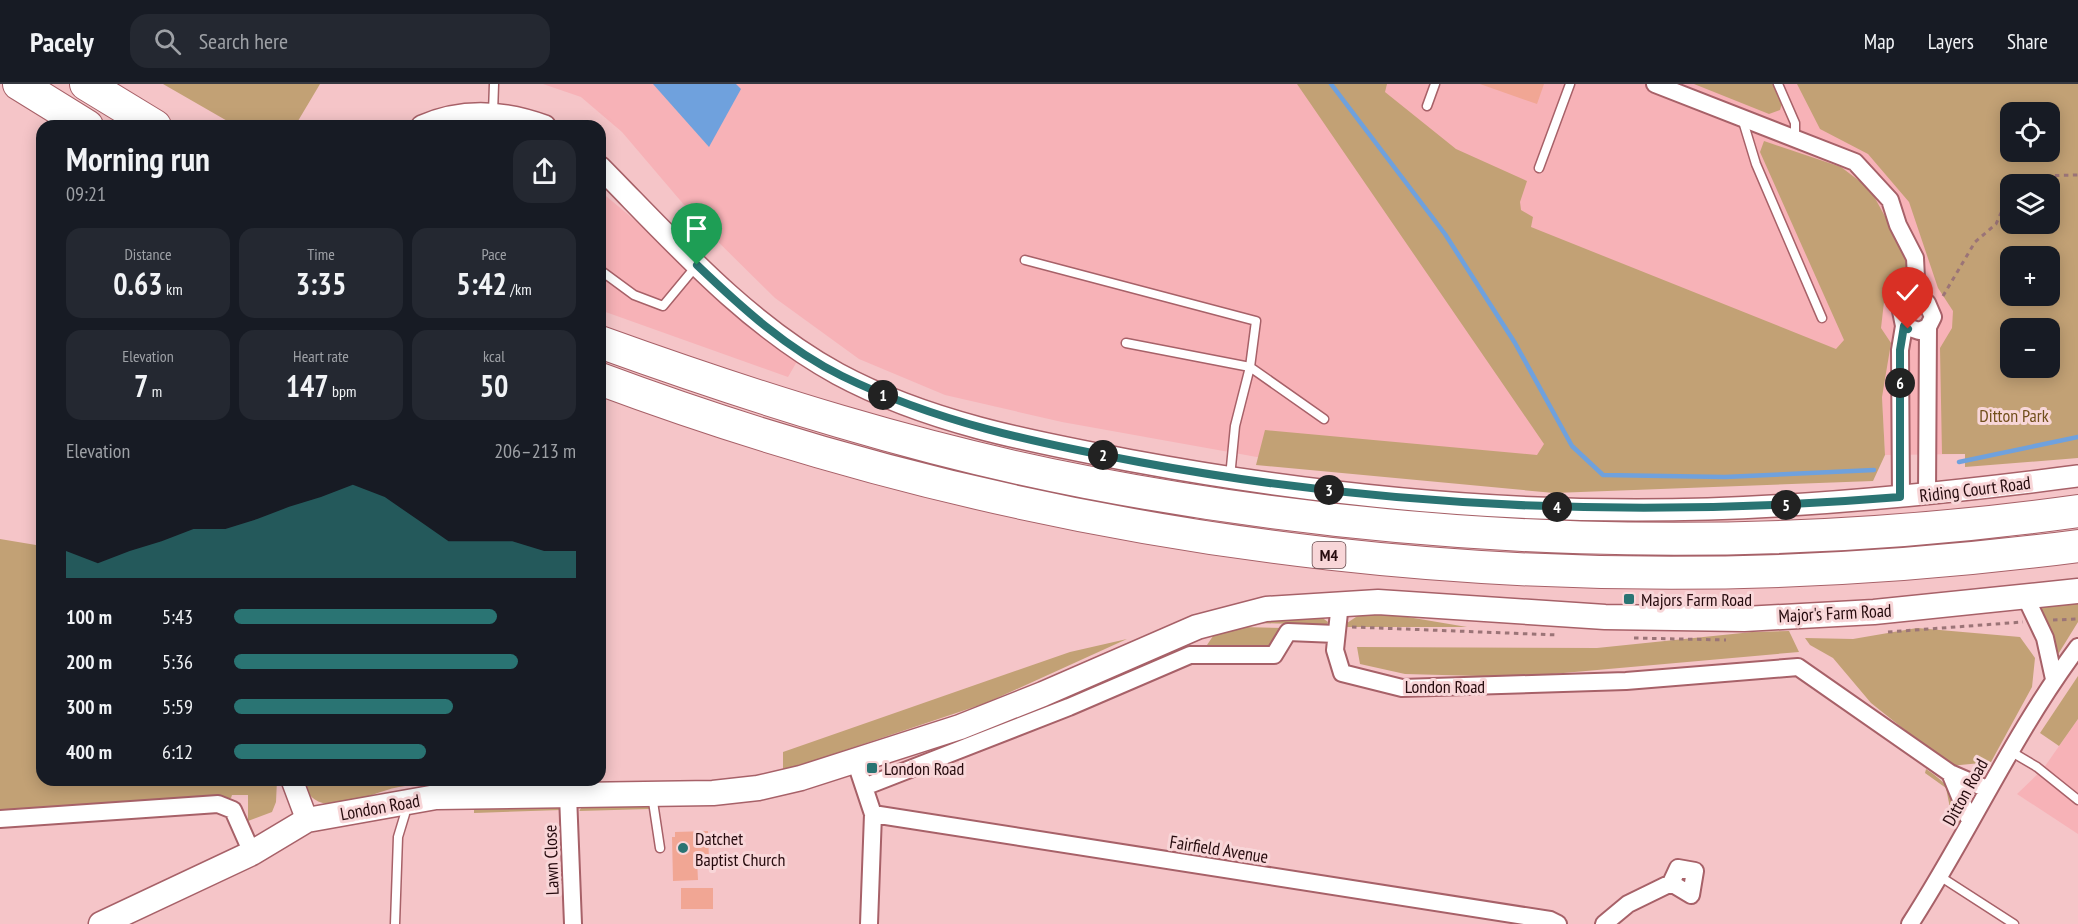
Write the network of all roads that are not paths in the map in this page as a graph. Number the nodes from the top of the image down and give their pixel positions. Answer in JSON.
{"nodes":[{"id":1,"x":19,"y":84,"type":"edge"},
{"id":2,"x":86,"y":84,"type":"edge"},
{"id":3,"x":494,"y":84,"type":"edge"},
{"id":4,"x":1435,"y":84,"type":"edge"},
{"id":5,"x":1570,"y":84,"type":"edge"},
{"id":6,"x":1655,"y":84,"type":"edge"},
{"id":7,"x":1778,"y":84,"type":"edge"},
{"id":8,"x":1427,"y":106,"type":"dead end"},
{"id":9,"x":493,"y":113,"type":"junction"},
{"id":10,"x":1741,"y":117,"type":"junction"},
{"id":11,"x":77,"y":120,"type":"edge"},
{"id":12,"x":145,"y":120,"type":"edge"},
{"id":13,"x":444,"y":120,"type":"edge"},
{"id":14,"x":528,"y":120,"type":"edge"},
{"id":15,"x":1795,"y":137,"type":"junction"},
{"id":16,"x":1539,"y":168,"type":"dead end"},
{"id":17,"x":606,"y":173,"type":"edge"},
{"id":18,"x":1025,"y":261,"type":"dead end"},
{"id":19,"x":697,"y":265,"type":"junction"},
{"id":20,"x":606,"y":274,"type":"edge"},
{"id":21,"x":1917,"y":299,"type":"junction"},
{"id":22,"x":1822,"y":318,"type":"dead end"},
{"id":23,"x":1904,"y":326,"type":"junction"},
{"id":24,"x":1928,"y":327,"type":"junction"},
{"id":25,"x":606,"y":344,"type":"edge"},
{"id":26,"x":1126,"y":344,"type":"dead end"},
{"id":27,"x":1250,"y":367,"type":"junction"},
{"id":28,"x":606,"y":381,"type":"edge"},
{"id":29,"x":1324,"y":419,"type":"dead end"},
{"id":30,"x":2078,"y":476,"type":"edge"},
{"id":31,"x":1230,"y":477,"type":"junction"},
{"id":32,"x":1927,"y":495,"type":"junction"},
{"id":33,"x":1900,"y":497,"type":"junction"},
{"id":34,"x":2078,"y":511,"type":"edge"},
{"id":35,"x":2078,"y":546,"type":"edge"},
{"id":36,"x":2078,"y":591,"type":"edge"},
{"id":37,"x":2026,"y":598,"type":"junction"},
{"id":38,"x":1340,"y":603,"type":"junction"},
{"id":39,"x":1336,"y":634,"type":"junction"},
{"id":40,"x":2078,"y":647,"type":"edge"},
{"id":41,"x":2054,"y":679,"type":"junction"},
{"id":42,"x":2010,"y":751,"type":"junction"},
{"id":43,"x":855,"y":760,"type":"junction"},
{"id":44,"x":1950,"y":773,"type":"junction"},
{"id":45,"x":294,"y":786,"type":"edge"},
{"id":46,"x":864,"y":787,"type":"junction"},
{"id":47,"x":1987,"y":789,"type":"junction"},
{"id":48,"x":652,"y":794,"type":"junction"},
{"id":49,"x":568,"y":795,"type":"junction"},
{"id":50,"x":2078,"y":800,"type":"edge"},
{"id":51,"x":404,"y":801,"type":"junction"},
{"id":52,"x":873,"y":814,"type":"junction"},
{"id":53,"x":0,"y":819,"type":"edge"},
{"id":54,"x":307,"y":820,"type":"junction"},
{"id":55,"x":1970,"y":821,"type":"junction"},
{"id":56,"x":660,"y":848,"type":"dead end"},
{"id":57,"x":252,"y":853,"type":"junction"},
{"id":58,"x":1941,"y":877,"type":"junction"},
{"id":59,"x":1671,"y":883,"type":"dead end"},
{"id":60,"x":101,"y":924,"type":"edge"},
{"id":61,"x":395,"y":924,"type":"edge"},
{"id":62,"x":573,"y":924,"type":"edge"},
{"id":63,"x":869,"y":924,"type":"edge"},
{"id":64,"x":1558,"y":924,"type":"edge"},
{"id":65,"x":1604,"y":924,"type":"edge"},
{"id":66,"x":1910,"y":924,"type":"edge"},
{"id":67,"x":2014,"y":924,"type":"edge"}],
"edges":[{"from":1,"to":11,"type":"highway"},
{"from":2,"to":12,"type":"highway"},
{"from":3,"to":9,"type":"lane"},
{"from":4,"to":8,"type":"lane"},
{"from":5,"to":16,"type":"lane"},
{"from":6,"to":10,"type":"street"},
{"from":7,"to":15,"type":"lane"},
{"from":9,"to":13,"type":"street"},
{"from":9,"to":14,"type":"street"},
{"from":10,"to":15,"type":"street"},
{"from":10,"to":22,"type":"lane"},
{"from":15,"to":21,"type":"street"},
{"from":17,"to":19,"type":"street","name":"Riding Court Road"},
{"from":18,"to":27,"type":"lane"},
{"from":19,"to":20,"type":"lane"},
{"from":19,"to":31,"type":"street","name":"Riding Court Road"},
{"from":21,"to":23,"type":"street"},
{"from":21,"to":24,"type":"street"},
{"from":23,"to":24,"type":"street"},
{"from":23,"to":33,"type":"street"},
{"from":24,"to":32,"type":"street"},
{"from":25,"to":34,"type":"highway","number":"M4"},
{"from":26,"to":27,"type":"lane"},
{"from":27,"to":29,"type":"lane"},
{"from":27,"to":31,"type":"lane"},
{"from":28,"to":35,"type":"highway","number":"M4"},
{"from":30,"to":32,"type":"street","name":"Riding Court Road"},
{"from":31,"to":33,"type":"street","name":"Riding Court Road"},
{"from":32,"to":33,"type":"street","name":"Riding Court Road"},
{"from":36,"to":37,"type":"main road","name":"Major's Farm Road"},
{"from":37,"to":38,"type":"main road","name":"Major's Farm Road"},
{"from":37,"to":41,"type":"street"},
{"from":38,"to":39,"type":"street","name":"London Road"},
{"from":38,"to":43,"type":"main road","name":"London Road"},
{"from":39,"to":44,"type":"street","name":"London Road"},
{"from":39,"to":46,"type":"street"},
{"from":40,"to":41,"type":"street","name":"Ditton Road"},
{"from":41,"to":42,"type":"street","name":"Ditton Road"},
{"from":42,"to":47,"type":"street","name":"Ditton Road"},
{"from":42,"to":50,"type":"lane"},
{"from":43,"to":46,"type":"street"},
{"from":43,"to":48,"type":"main road","name":"London Road"},
{"from":44,"to":47,"type":"street","name":"London Road"},
{"from":44,"to":55,"type":"street"},
{"from":45,"to":54,"type":"street"},
{"from":46,"to":52,"type":"street"},
{"from":47,"to":55,"type":"street","name":"Ditton Road"},
{"from":48,"to":49,"type":"main road","name":"London Road"},
{"from":48,"to":56,"type":"lane"},
{"from":49,"to":51,"type":"main road","name":"London Road"},
{"from":49,"to":62,"type":"street","name":"Lawn Close"},
{"from":51,"to":54,"type":"main road","name":"London Road"},
{"from":51,"to":61,"type":"lane"},
{"from":52,"to":63,"type":"street"},
{"from":52,"to":64,"type":"street","name":"Fairfield Avenue"},
{"from":53,"to":57,"type":"street"},
{"from":54,"to":57,"type":"main road","name":"London Road"},
{"from":55,"to":58,"type":"street","name":"Ditton Road"},
{"from":57,"to":60,"type":"main road","name":"London Road"},
{"from":58,"to":66,"type":"street","name":"Ditton Road"},
{"from":58,"to":67,"type":"lane"},
{"from":59,"to":65,"type":"street"}]}
